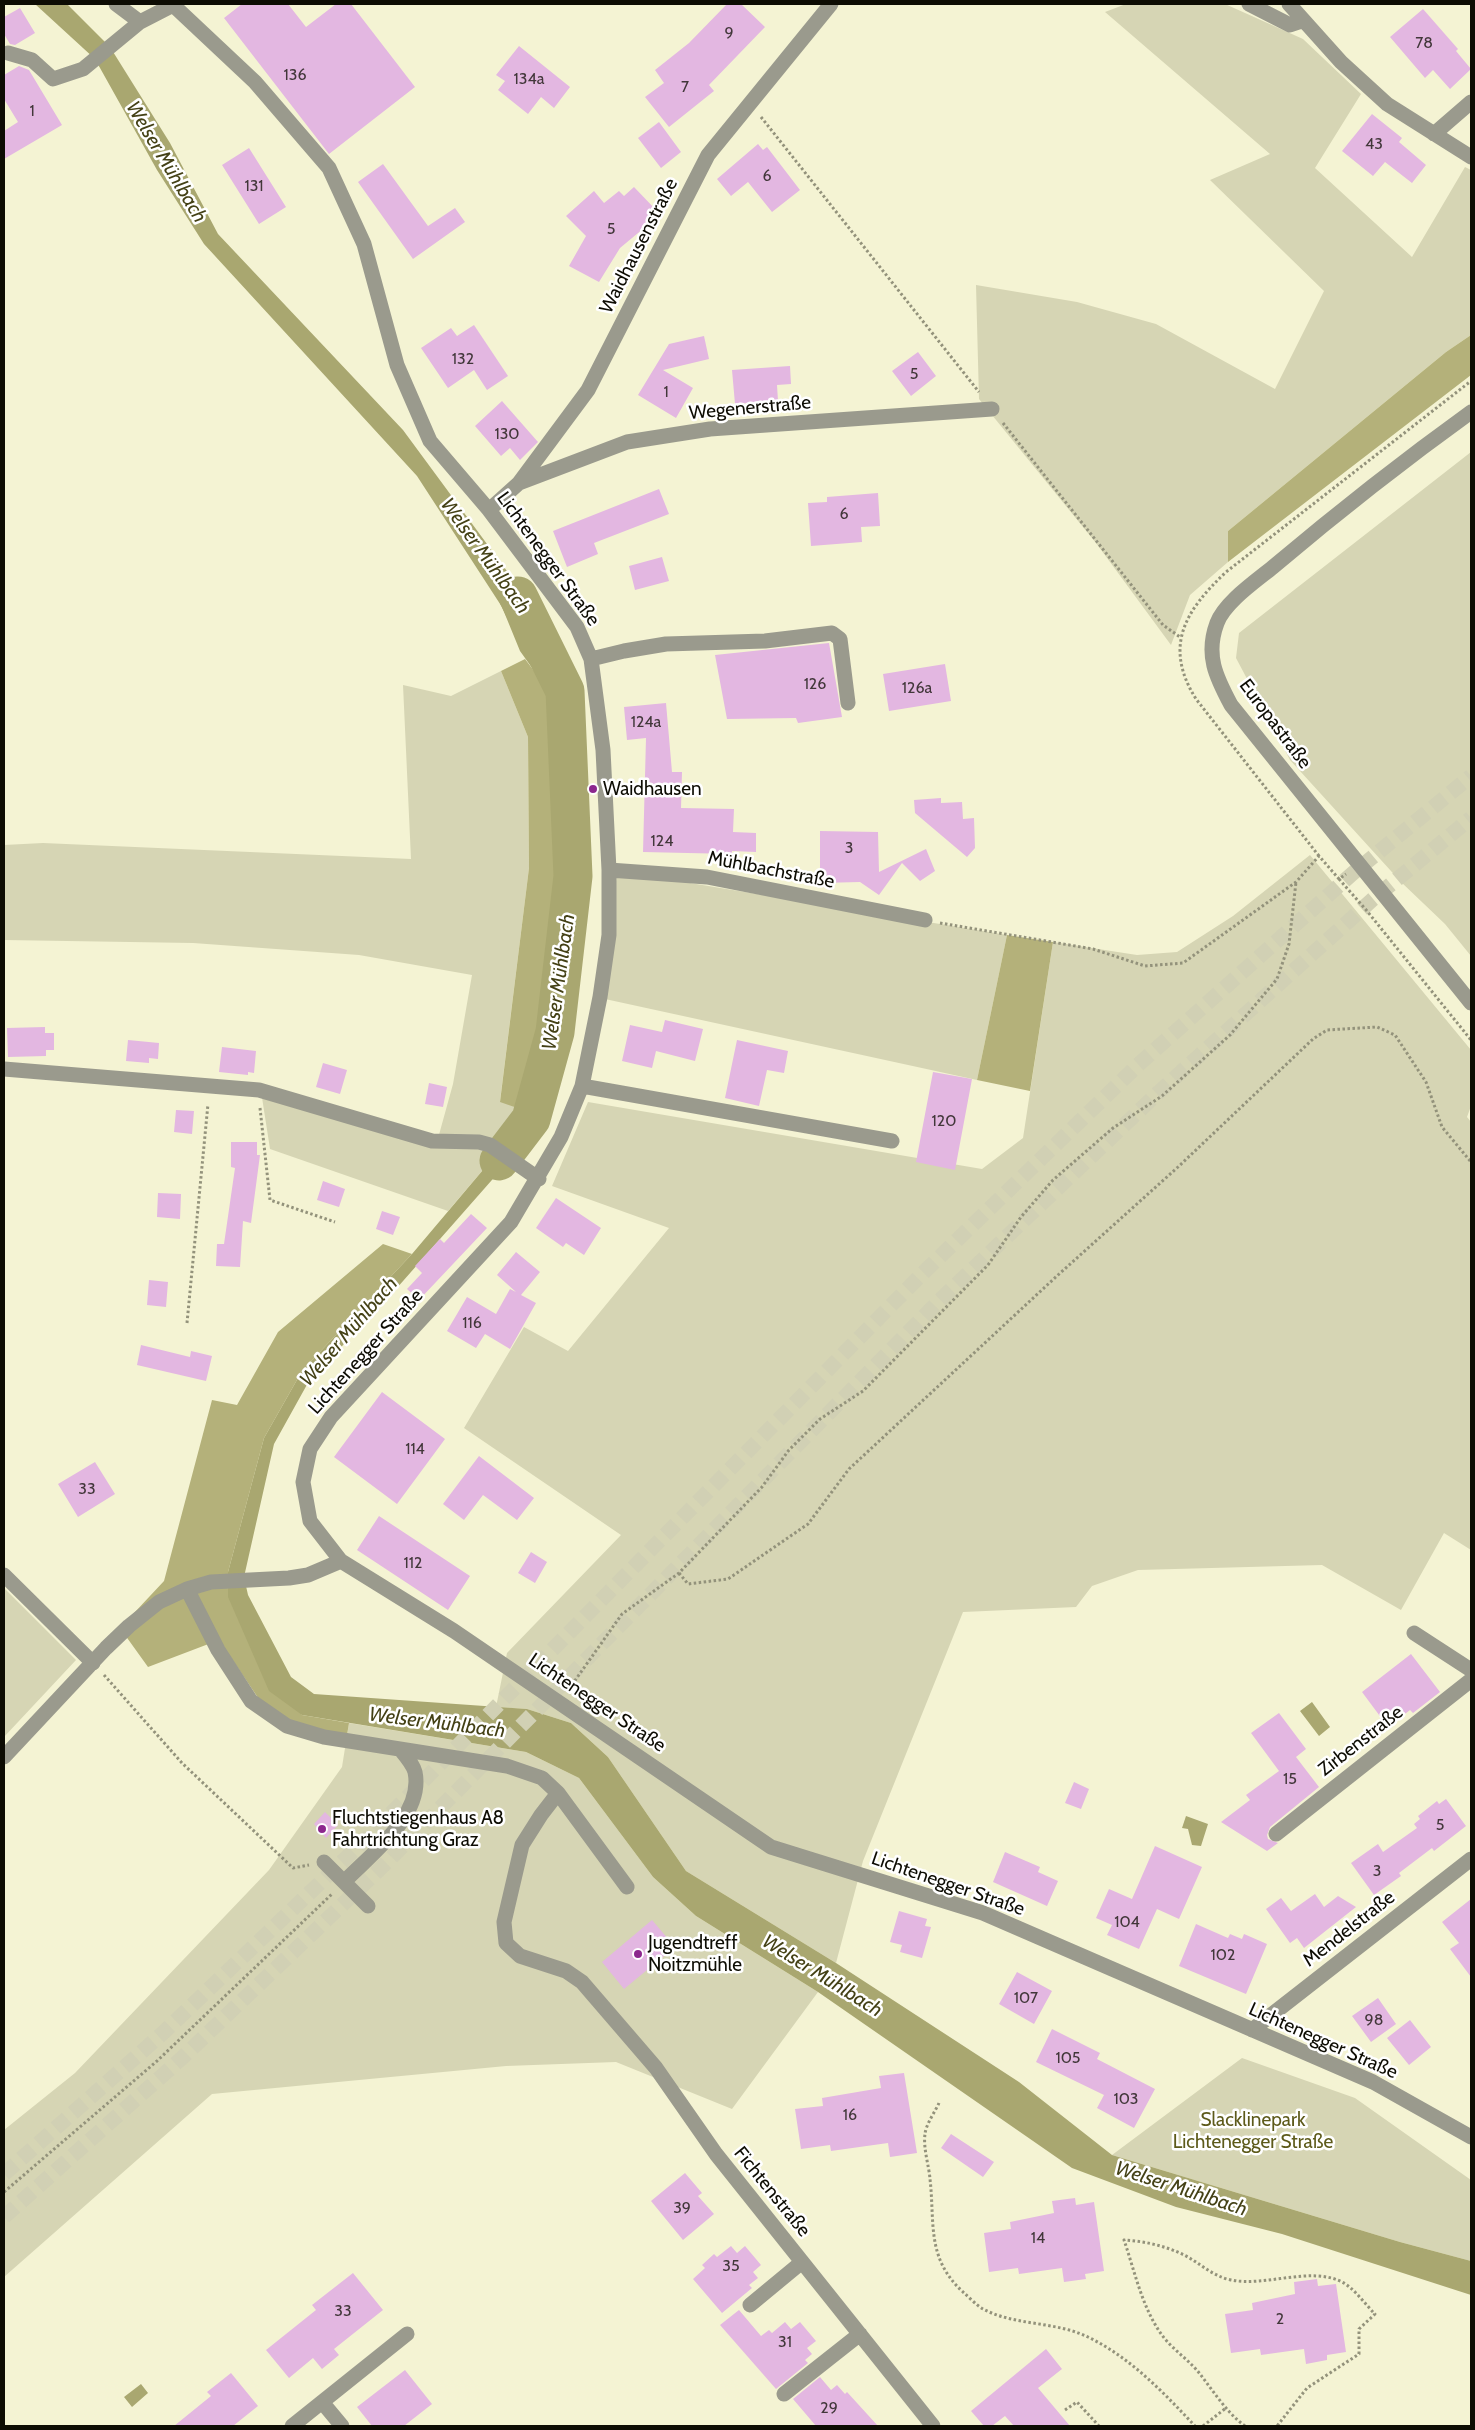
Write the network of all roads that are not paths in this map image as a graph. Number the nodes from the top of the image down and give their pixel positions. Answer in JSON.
{"nodes":[{"id":1,"x":116,"y":4,"type":"edge"},
{"id":2,"x":172,"y":4,"type":"edge"},
{"id":3,"x":831,"y":4,"type":"edge"},
{"id":4,"x":1249,"y":4,"type":"edge"},
{"id":5,"x":1288,"y":4,"type":"edge"},
{"id":6,"x":1302,"y":21,"type":"junction"},
{"id":7,"x":140,"y":22,"type":"junction"},
{"id":8,"x":8,"y":53,"type":"dead end"},
{"id":9,"x":1471,"y":102,"type":"edge"},
{"id":10,"x":1434,"y":134,"type":"junction"},
{"id":11,"x":1471,"y":157,"type":"edge"},
{"id":12,"x":992,"y":409,"type":"road end"},
{"id":13,"x":1471,"y":412,"type":"edge"},
{"id":14,"x":519,"y":483,"type":"junction"},
{"id":15,"x":489,"y":510,"type":"junction"},
{"id":16,"x":591,"y":659,"type":"junction"},
{"id":17,"x":848,"y":703,"type":"dead end"},
{"id":18,"x":609,"y":870,"type":"junction"},
{"id":19,"x":925,"y":920,"type":"road end"},
{"id":20,"x":1471,"y":1002,"type":"edge"},
{"id":21,"x":4,"y":1069,"type":"edge"},
{"id":22,"x":582,"y":1086,"type":"junction"},
{"id":23,"x":892,"y":1141,"type":"dead end"},
{"id":24,"x":539,"y":1179,"type":"junction"},
{"id":25,"x":341,"y":1560,"type":"junction"},
{"id":26,"x":4,"y":1574,"type":"edge"},
{"id":27,"x":187,"y":1589,"type":"junction"},
{"id":28,"x":1414,"y":1633,"type":"dead end"},
{"id":29,"x":93,"y":1662,"type":"junction"},
{"id":30,"x":1471,"y":1670,"type":"edge"},
{"id":31,"x":1471,"y":1680,"type":"edge"},
{"id":32,"x":400,"y":1749,"type":"junction"},
{"id":33,"x":4,"y":1757,"type":"edge"},
{"id":34,"x":558,"y":1793,"type":"junction"},
{"id":35,"x":1276,"y":1834,"type":"dead end"},
{"id":36,"x":1471,"y":1859,"type":"edge"},
{"id":37,"x":324,"y":1862,"type":"road end"},
{"id":38,"x":344,"y":1882,"type":"junction"},
{"id":39,"x":627,"y":1886,"type":"dead end"},
{"id":40,"x":368,"y":1906,"type":"dead end"},
{"id":41,"x":1252,"y":2030,"type":"junction"},
{"id":42,"x":1471,"y":2137,"type":"edge"},
{"id":43,"x":802,"y":2262,"type":"junction"},
{"id":44,"x":750,"y":2305,"type":"dead end"},
{"id":45,"x":407,"y":2334,"type":"dead end"},
{"id":46,"x":860,"y":2334,"type":"junction"},
{"id":47,"x":784,"y":2394,"type":"dead end"},
{"id":48,"x":322,"y":2402,"type":"junction"},
{"id":49,"x":292,"y":2426,"type":"edge"},
{"id":50,"x":342,"y":2426,"type":"edge"},
{"id":51,"x":934,"y":2426,"type":"edge"}],
"edges":[{"from":1,"to":7,"type":"street"},
{"from":2,"to":7,"type":"street"},
{"from":2,"to":15,"type":"street","name":"Lichtenegger Straße"},
{"from":3,"to":14,"type":"street","name":"Waidhausenstraße"},
{"from":4,"to":6,"type":"street"},
{"from":5,"to":6,"type":"street"},
{"from":6,"to":10,"type":"street"},
{"from":7,"to":8,"type":"street"},
{"from":9,"to":10,"type":"street"},
{"from":10,"to":11,"type":"street"},
{"from":12,"to":14,"type":"street","name":"Wegenerstraße"},
{"from":13,"to":20,"type":"street","name":"Europastraße"},
{"from":14,"to":15,"type":"street","name":"Waidhausenstraße"},
{"from":15,"to":16,"type":"street","name":"Lichtenegger Straße"},
{"from":16,"to":17,"type":"street"},
{"from":16,"to":18,"type":"street","name":"Lichtenegger Straße"},
{"from":18,"to":19,"type":"street","name":"Mühlbachstraße"},
{"from":18,"to":22,"type":"street","name":"Lichtenegger Straße"},
{"from":21,"to":24,"type":"street"},
{"from":22,"to":23,"type":"street"},
{"from":22,"to":24,"type":"street","name":"Lichtenegger Straße"},
{"from":24,"to":25,"type":"street","name":"Lichtenegger Straße"},
{"from":25,"to":27,"type":"street"},
{"from":25,"to":41,"type":"street","name":"Lichtenegger Straße"},
{"from":26,"to":29,"type":"street"},
{"from":27,"to":29,"type":"street"},
{"from":27,"to":32,"type":"street"},
{"from":28,"to":30,"type":"street"},
{"from":29,"to":33,"type":"street"},
{"from":31,"to":35,"type":"street","name":"Zirbenstraße"},
{"from":32,"to":34,"type":"street"},
{"from":32,"to":38,"type":"street"},
{"from":34,"to":39,"type":"street"},
{"from":34,"to":43,"type":"street","name":"Fichtenstraße"},
{"from":36,"to":41,"type":"street","name":"Mendelstraße"},
{"from":37,"to":38,"type":"street"},
{"from":38,"to":40,"type":"street"},
{"from":41,"to":42,"type":"street","name":"Lichtenegger Straße"},
{"from":43,"to":44,"type":"street"},
{"from":43,"to":46,"type":"street","name":"Fichtenstraße"},
{"from":45,"to":48,"type":"street"},
{"from":46,"to":47,"type":"street"},
{"from":46,"to":51,"type":"street","name":"Fichtenstraße"},
{"from":48,"to":49,"type":"street"},
{"from":48,"to":50,"type":"street"}]}
